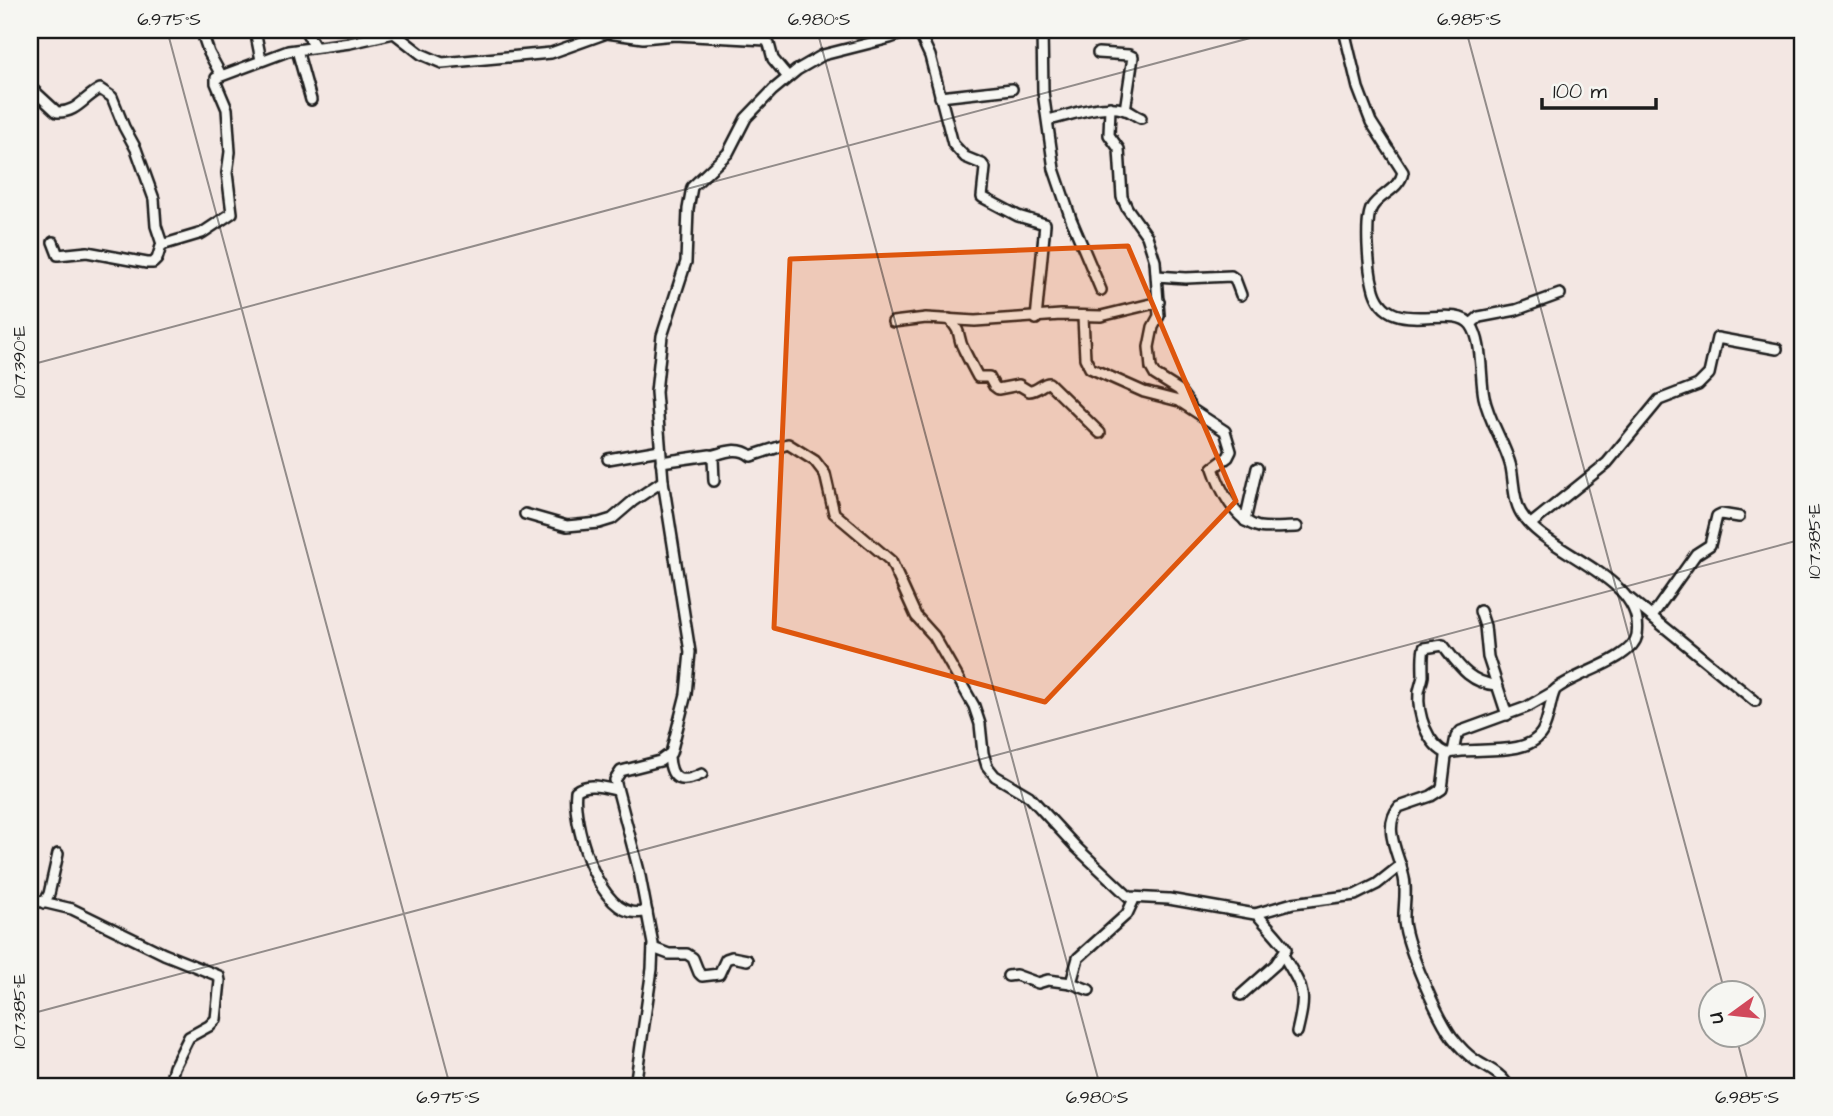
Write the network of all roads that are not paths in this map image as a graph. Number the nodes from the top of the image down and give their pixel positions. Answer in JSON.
{"nodes":[{"id":1,"x":201,"y":30,"type":"edge"},
{"id":2,"x":255,"y":30,"type":"edge"},
{"id":3,"x":305,"y":30,"type":"edge"},
{"id":4,"x":912,"y":30,"type":"edge"},
{"id":5,"x":918,"y":30,"type":"edge"},
{"id":6,"x":1042,"y":30,"type":"edge"},
{"id":7,"x":1344,"y":30,"type":"edge"},
{"id":8,"x":315,"y":47,"type":"junction"},
{"id":9,"x":297,"y":50,"type":"junction"},
{"id":10,"x":1098,"y":53,"type":"dead end"},
{"id":11,"x":261,"y":60,"type":"junction"},
{"id":12,"x":221,"y":75,"type":"junction"},
{"id":13,"x":789,"y":77,"type":"junction"},
{"id":14,"x":30,"y":87,"type":"edge"},
{"id":15,"x":1012,"y":89,"type":"dead end"},
{"id":16,"x":940,"y":97,"type":"junction"},
{"id":17,"x":311,"y":100,"type":"dead end"},
{"id":18,"x":1110,"y":107,"type":"junction"},
{"id":19,"x":1125,"y":110,"type":"junction"},
{"id":20,"x":1141,"y":118,"type":"dead end"},
{"id":21,"x":1048,"y":120,"type":"junction"},
{"id":22,"x":53,"y":243,"type":"dead end"},
{"id":23,"x":162,"y":243,"type":"junction"},
{"id":24,"x":1157,"y":276,"type":"junction"},
{"id":25,"x":1101,"y":290,"type":"dead end"},
{"id":26,"x":1560,"y":294,"type":"dead end"},
{"id":27,"x":1241,"y":295,"type":"dead end"},
{"id":28,"x":1159,"y":302,"type":"junction"},
{"id":29,"x":1083,"y":317,"type":"junction"},
{"id":30,"x":1036,"y":318,"type":"junction"},
{"id":31,"x":949,"y":319,"type":"junction"},
{"id":32,"x":893,"y":322,"type":"dead end"},
{"id":33,"x":1471,"y":324,"type":"junction"},
{"id":34,"x":1777,"y":349,"type":"dead end"},
{"id":35,"x":1193,"y":409,"type":"junction"},
{"id":36,"x":1100,"y":433,"type":"dead end"},
{"id":37,"x":660,"y":450,"type":"junction"},
{"id":38,"x":711,"y":456,"type":"junction"},
{"id":39,"x":608,"y":459,"type":"dead end"},
{"id":40,"x":661,"y":462,"type":"junction"},
{"id":41,"x":1257,"y":468,"type":"dead end"},
{"id":42,"x":663,"y":481,"type":"junction"},
{"id":43,"x":714,"y":481,"type":"dead end"},
{"id":44,"x":525,"y":514,"type":"dead end"},
{"id":45,"x":1739,"y":517,"type":"dead end"},
{"id":46,"x":1245,"y":520,"type":"junction"},
{"id":47,"x":1531,"y":524,"type":"junction"},
{"id":48,"x":1297,"y":527,"type":"dead end"},
{"id":49,"x":1623,"y":593,"type":"junction"},
{"id":50,"x":1480,"y":611,"type":"dead end"},
{"id":51,"x":1651,"y":616,"type":"junction"},
{"id":52,"x":1496,"y":685,"type":"junction"},
{"id":53,"x":1553,"y":692,"type":"junction"},
{"id":54,"x":1755,"y":701,"type":"dead end"},
{"id":55,"x":1507,"y":715,"type":"junction"},
{"id":56,"x":1450,"y":753,"type":"junction"},
{"id":57,"x":668,"y":757,"type":"junction"},
{"id":58,"x":702,"y":774,"type":"dead end"},
{"id":59,"x":616,"y":790,"type":"junction"},
{"id":60,"x":58,"y":853,"type":"dead end"},
{"id":61,"x":1401,"y":866,"type":"junction"},
{"id":62,"x":30,"y":899,"type":"edge"},
{"id":63,"x":1134,"y":899,"type":"junction"},
{"id":64,"x":44,"y":903,"type":"junction"},
{"id":65,"x":648,"y":912,"type":"junction"},
{"id":66,"x":1257,"y":914,"type":"junction"},
{"id":67,"x":653,"y":948,"type":"junction"},
{"id":68,"x":1283,"y":955,"type":"junction"},
{"id":69,"x":747,"y":960,"type":"dead end"},
{"id":70,"x":1008,"y":975,"type":"dead end"},
{"id":71,"x":1071,"y":983,"type":"junction"},
{"id":72,"x":1089,"y":990,"type":"dead end"},
{"id":73,"x":1241,"y":995,"type":"dead end"},
{"id":74,"x":1297,"y":1032,"type":"dead end"},
{"id":75,"x":169,"y":1086,"type":"edge"},
{"id":76,"x":635,"y":1086,"type":"edge"},
{"id":77,"x":1508,"y":1086,"type":"edge"}],
"edges":[{"from":1,"to":12,"type":"street"},
{"from":2,"to":11,"type":"street"},
{"from":3,"to":8,"type":"street"},
{"from":4,"to":13,"type":"street"},
{"from":5,"to":16,"type":"street"},
{"from":6,"to":21,"type":"street"},
{"from":7,"to":33,"type":"street"},
{"from":8,"to":9,"type":"street"},
{"from":8,"to":13,"type":"street"},
{"from":9,"to":11,"type":"street"},
{"from":9,"to":17,"type":"street"},
{"from":10,"to":19,"type":"street"},
{"from":11,"to":12,"type":"street"},
{"from":12,"to":23,"type":"street"},
{"from":13,"to":37,"type":"street"},
{"from":14,"to":23,"type":"street"},
{"from":15,"to":16,"type":"street"},
{"from":16,"to":30,"type":"street"},
{"from":18,"to":19,"type":"street"},
{"from":18,"to":21,"type":"street"},
{"from":18,"to":24,"type":"street"},
{"from":19,"to":20,"type":"street"},
{"from":21,"to":25,"type":"street"},
{"from":22,"to":23,"type":"street"},
{"from":24,"to":27,"type":"street"},
{"from":24,"to":28,"type":"street"},
{"from":26,"to":33,"type":"street"},
{"from":28,"to":29,"type":"street"},
{"from":28,"to":35,"type":"street"},
{"from":29,"to":30,"type":"street"},
{"from":29,"to":35,"type":"street"},
{"from":30,"to":31,"type":"street"},
{"from":31,"to":32,"type":"street"},
{"from":31,"to":36,"type":"street"},
{"from":33,"to":47,"type":"street"},
{"from":34,"to":47,"type":"street"},
{"from":35,"to":46,"type":"street"},
{"from":37,"to":39,"type":"street"},
{"from":37,"to":40,"type":"street"},
{"from":38,"to":40,"type":"street"},
{"from":38,"to":43,"type":"street"},
{"from":38,"to":63,"type":"street"},
{"from":40,"to":42,"type":"street"},
{"from":41,"to":46,"type":"street"},
{"from":42,"to":44,"type":"street"},
{"from":42,"to":57,"type":"street"},
{"from":45,"to":51,"type":"street"},
{"from":46,"to":48,"type":"street"},
{"from":47,"to":49,"type":"street"},
{"from":49,"to":51,"type":"street"},
{"from":49,"to":53,"type":"street"},
{"from":50,"to":52,"type":"street"},
{"from":51,"to":54,"type":"street"},
{"from":52,"to":55,"type":"street"},
{"from":52,"to":56,"type":"street"},
{"from":53,"to":55,"type":"street"},
{"from":53,"to":56,"type":"street"},
{"from":55,"to":56,"type":"street"},
{"from":56,"to":61,"type":"street"},
{"from":57,"to":58,"type":"street"},
{"from":57,"to":59,"type":"street"},
{"from":59,"to":65,"type":"street"},
{"from":59,"to":65,"type":"street"},
{"from":60,"to":64,"type":"street"},
{"from":61,"to":66,"type":"street"},
{"from":61,"to":77,"type":"street"},
{"from":62,"to":64,"type":"street"},
{"from":63,"to":66,"type":"street"},
{"from":63,"to":71,"type":"street"},
{"from":64,"to":75,"type":"street"},
{"from":65,"to":67,"type":"street"},
{"from":66,"to":68,"type":"street"},
{"from":67,"to":69,"type":"street"},
{"from":67,"to":76,"type":"street"},
{"from":68,"to":73,"type":"street"},
{"from":68,"to":74,"type":"street"},
{"from":70,"to":71,"type":"street"},
{"from":71,"to":72,"type":"street"}]}
